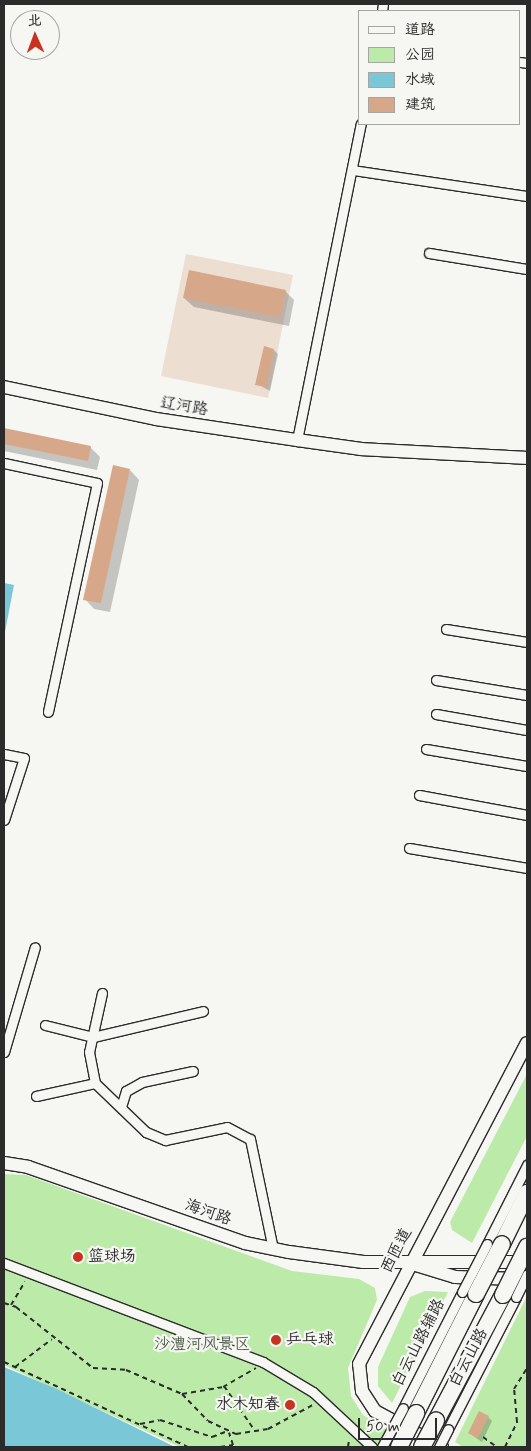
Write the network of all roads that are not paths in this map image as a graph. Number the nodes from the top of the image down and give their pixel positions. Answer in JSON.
{"nodes":[{"id":1,"x":361,"y":125,"type":"edge"},
{"id":2,"x":353,"y":170,"type":"junction"},
{"id":3,"x":527,"y":196,"type":"edge"},
{"id":4,"x":428,"y":253,"type":"dead end"},
{"id":5,"x":527,"y":269,"type":"edge"},
{"id":6,"x":4,"y":387,"type":"edge"},
{"id":7,"x":297,"y":440,"type":"junction"},
{"id":8,"x":360,"y":449,"type":"junction"},
{"id":9,"x":527,"y":451,"type":"edge"},
{"id":10,"x":527,"y":458,"type":"edge"},
{"id":11,"x":4,"y":463,"type":"edge"},
{"id":12,"x":446,"y":629,"type":"dead end"},
{"id":13,"x":527,"y":642,"type":"edge"},
{"id":14,"x":436,"y":680,"type":"dead end"},
{"id":15,"x":527,"y":695,"type":"edge"},
{"id":16,"x":48,"y":712,"type":"dead end"},
{"id":17,"x":436,"y":714,"type":"dead end"},
{"id":18,"x":527,"y":730,"type":"edge"},
{"id":19,"x":426,"y":749,"type":"dead end"},
{"id":20,"x":4,"y":754,"type":"edge"},
{"id":21,"x":527,"y":766,"type":"edge"},
{"id":22,"x":420,"y":795,"type":"dead end"},
{"id":23,"x":527,"y":814,"type":"edge"},
{"id":24,"x":4,"y":820,"type":"edge"},
{"id":25,"x":409,"y":848,"type":"dead end"},
{"id":26,"x":527,"y":868,"type":"edge"},
{"id":27,"x":35,"y":947,"type":"dead end"},
{"id":28,"x":102,"y":993,"type":"dead end"},
{"id":29,"x":203,"y":1011,"type":"dead end"},
{"id":30,"x":45,"y":1025,"type":"dead end"},
{"id":31,"x":93,"y":1037,"type":"junction"},
{"id":32,"x":527,"y":1043,"type":"edge"},
{"id":33,"x":4,"y":1052,"type":"edge"},
{"id":34,"x":193,"y":1071,"type":"dead end"},
{"id":35,"x":95,"y":1083,"type":"junction"},
{"id":36,"x":36,"y":1096,"type":"dead end"},
{"id":37,"x":121,"y":1107,"type":"junction"},
{"id":38,"x":4,"y":1163,"type":"edge"},
{"id":39,"x":527,"y":1164,"type":"edge"},
{"id":40,"x":527,"y":1193,"type":"edge"},
{"id":41,"x":494,"y":1244,"type":"junction"},
{"id":42,"x":527,"y":1246,"type":"edge"},
{"id":43,"x":273,"y":1249,"type":"junction"},
{"id":44,"x":527,"y":1262,"type":"edge"},
{"id":45,"x":4,"y":1263,"type":"edge"},
{"id":46,"x":409,"y":1263,"type":"junction"},
{"id":47,"x":527,"y":1274,"type":"edge"},
{"id":48,"x":527,"y":1280,"type":"edge"},
{"id":49,"x":509,"y":1296,"type":"junction"},
{"id":50,"x":409,"y":1411,"type":"junction"},
{"id":51,"x":442,"y":1425,"type":"junction"},
{"id":52,"x":372,"y":1447,"type":"edge"},
{"id":53,"x":382,"y":1447,"type":"edge"},
{"id":54,"x":399,"y":1447,"type":"edge"},
{"id":55,"x":422,"y":1447,"type":"edge"},
{"id":56,"x":441,"y":1447,"type":"edge"}],
"edges":[{"from":1,"to":2,"type":"street"},
{"from":2,"to":3,"type":"street"},
{"from":2,"to":7,"type":"street"},
{"from":4,"to":5,"type":"street"},
{"from":6,"to":7,"type":"street","name":"辽河路"},
{"from":7,"to":8,"type":"street","name":"辽河路"},
{"from":8,"to":9,"type":"street","name":"辽河路"},
{"from":8,"to":10,"type":"street","name":"辽河路"},
{"from":11,"to":16,"type":"street"},
{"from":12,"to":13,"type":"street"},
{"from":14,"to":15,"type":"street"},
{"from":17,"to":18,"type":"street"},
{"from":19,"to":21,"type":"street"},
{"from":20,"to":24,"type":"street"},
{"from":22,"to":23,"type":"street"},
{"from":25,"to":26,"type":"street"},
{"from":27,"to":33,"type":"street"},
{"from":28,"to":31,"type":"street"},
{"from":29,"to":31,"type":"street"},
{"from":30,"to":31,"type":"street"},
{"from":31,"to":35,"type":"street"},
{"from":32,"to":46,"type":"street","name":"西匝道"},
{"from":34,"to":37,"type":"street"},
{"from":35,"to":36,"type":"street"},
{"from":35,"to":37,"type":"street"},
{"from":37,"to":43,"type":"street"},
{"from":38,"to":43,"type":"street","name":"海河路"},
{"from":39,"to":41,"type":"street"},
{"from":40,"to":41,"type":"highway"},
{"from":41,"to":50,"type":"highway","name":"白云山路","bridge":true},
{"from":42,"to":49,"type":"highway","name":"白云山路","bridge":true},
{"from":43,"to":46,"type":"street","name":"海河路"},
{"from":44,"to":46,"type":"street","name":"海河路"},
{"from":45,"to":52,"type":"street"},
{"from":46,"to":48,"type":"street","name":"海河路"},
{"from":46,"to":56,"type":"street","name":"西匝道"},
{"from":47,"to":49,"type":"street","bridge":true},
{"from":49,"to":51,"type":"highway","name":"白云山路"},
{"from":50,"to":53,"type":"street","bridge":true},
{"from":50,"to":54,"type":"highway","name":"白云山路","bridge":true},
{"from":51,"to":55,"type":"highway","name":"白云山路","bridge":true},
{"from":51,"to":56,"type":"street","bridge":true}]}
